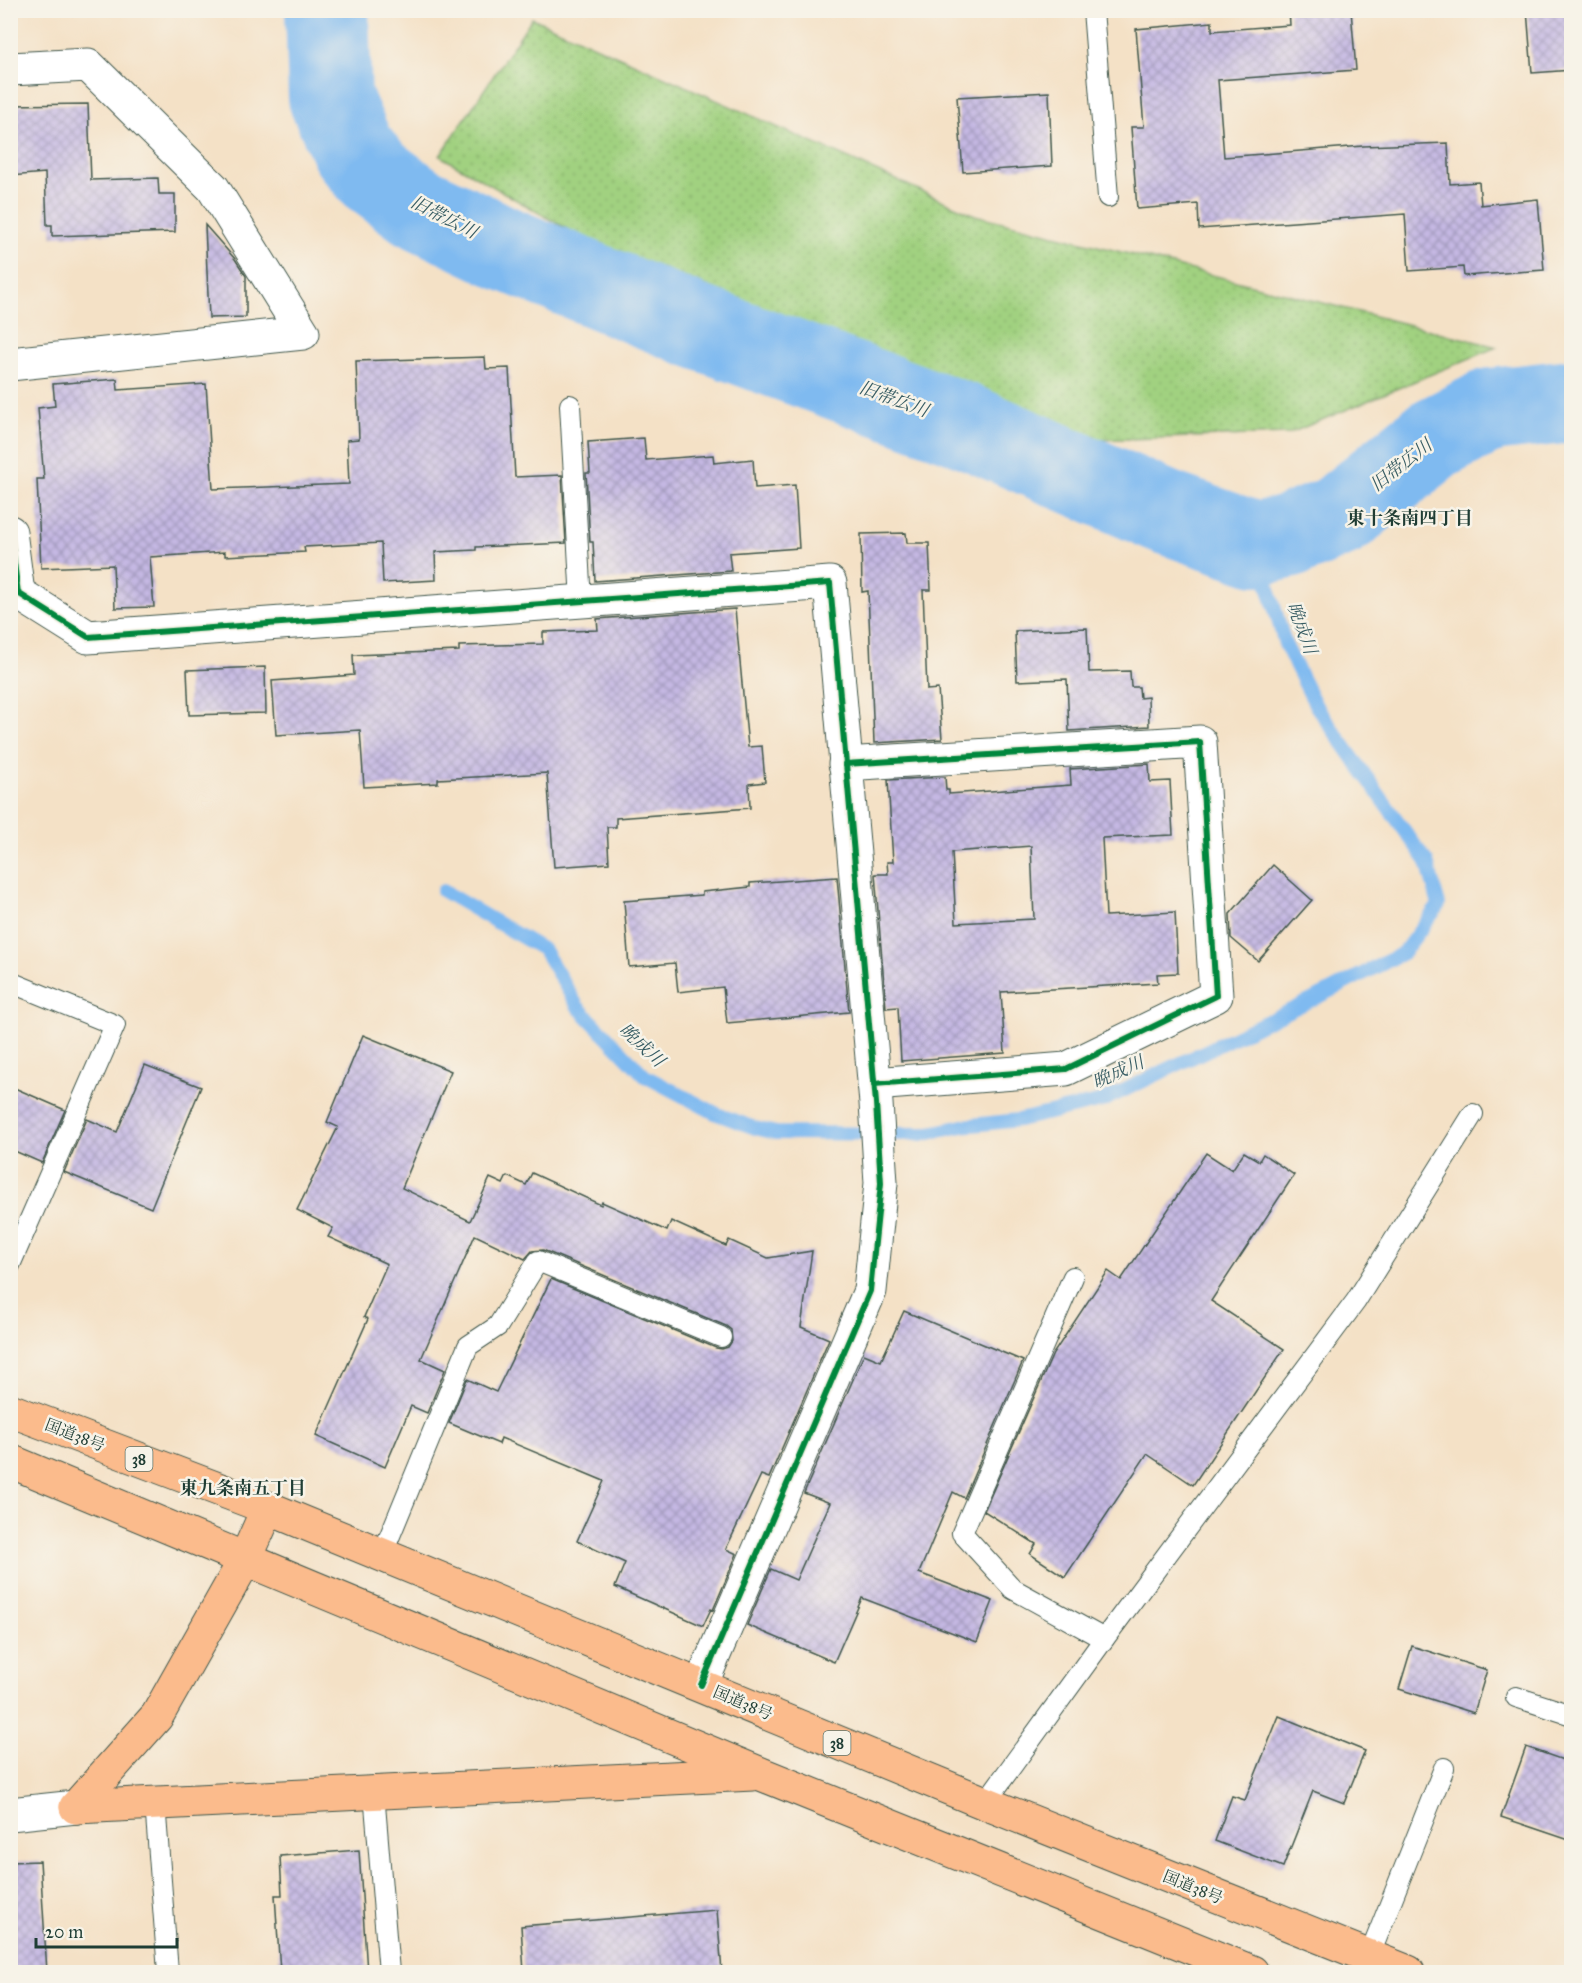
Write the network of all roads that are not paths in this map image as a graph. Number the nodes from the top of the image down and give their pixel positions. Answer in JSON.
{"nodes":[{"id":1,"x":1093,"y":10,"type":"edge"},
{"id":2,"x":10,"y":69,"type":"edge"},
{"id":3,"x":1108,"y":196,"type":"dead end"},
{"id":4,"x":10,"y":364,"type":"edge"},
{"id":5,"x":570,"y":405,"type":"dead end"},
{"id":6,"x":10,"y":532,"type":"edge"},
{"id":7,"x":581,"y":602,"type":"junction"},
{"id":8,"x":845,"y":764,"type":"junction"},
{"id":9,"x":10,"y":982,"type":"edge"},
{"id":10,"x":875,"y":1094,"type":"junction"},
{"id":11,"x":1473,"y":1114,"type":"dead end"},
{"id":12,"x":10,"y":1264,"type":"edge"},
{"id":13,"x":1072,"y":1277,"type":"dead end"},
{"id":14,"x":721,"y":1337,"type":"dead end"},
{"id":15,"x":10,"y":1410,"type":"edge"},
{"id":16,"x":10,"y":1461,"type":"edge"},
{"id":17,"x":268,"y":1508,"type":"junction"},
{"id":18,"x":382,"y":1555,"type":"junction"},
{"id":19,"x":244,"y":1560,"type":"junction"},
{"id":20,"x":1104,"y":1639,"type":"junction"},
{"id":21,"x":701,"y":1686,"type":"junction"},
{"id":22,"x":1516,"y":1697,"type":"dead end"},
{"id":23,"x":1572,"y":1715,"type":"edge"},
{"id":24,"x":1444,"y":1768,"type":"dead end"},
{"id":25,"x":761,"y":1774,"type":"junction"},
{"id":26,"x":374,"y":1793,"type":"junction"},
{"id":27,"x":155,"y":1803,"type":"junction"},
{"id":28,"x":985,"y":1803,"type":"junction"},
{"id":29,"x":76,"y":1808,"type":"junction"},
{"id":30,"x":10,"y":1814,"type":"edge"},
{"id":31,"x":1369,"y":1958,"type":"junction"},
{"id":32,"x":1197,"y":1962,"type":"edge"},
{"id":33,"x":168,"y":1972,"type":"edge"},
{"id":34,"x":389,"y":1972,"type":"edge"},
{"id":35,"x":1252,"y":1972,"type":"edge"},
{"id":36,"x":1408,"y":1972,"type":"edge"}],
"edges":[{"from":1,"to":3,"type":"lane"},
{"from":2,"to":4,"type":"street"},
{"from":5,"to":7,"type":"lane"},
{"from":6,"to":7,"type":"street"},
{"from":7,"to":8,"type":"street"},
{"from":8,"to":10,"type":"street"},
{"from":8,"to":10,"type":"street"},
{"from":9,"to":12,"type":"lane"},
{"from":10,"to":21,"type":"street"},
{"from":11,"to":20,"type":"lane"},
{"from":13,"to":20,"type":"lane"},
{"from":14,"to":18,"type":"lane"},
{"from":15,"to":17,"type":"highway","name":"国道38号","number":"38"},
{"from":16,"to":19,"type":"highway"},
{"from":17,"to":18,"type":"highway","name":"国道38号","number":"38"},
{"from":17,"to":19,"type":"highway"},
{"from":18,"to":21,"type":"highway","name":"国道38号","number":"38"},
{"from":19,"to":25,"type":"highway"},
{"from":19,"to":29,"type":"highway"},
{"from":20,"to":28,"type":"lane"},
{"from":21,"to":28,"type":"highway","name":"国道38号","number":"38"},
{"from":22,"to":23,"type":"lane"},
{"from":24,"to":31,"type":"lane"},
{"from":25,"to":26,"type":"highway"},
{"from":25,"to":32,"type":"highway"},
{"from":26,"to":27,"type":"highway"},
{"from":26,"to":34,"type":"lane"},
{"from":27,"to":29,"type":"highway"},
{"from":27,"to":33,"type":"lane"},
{"from":28,"to":31,"type":"highway","name":"国道38号","number":"38"},
{"from":29,"to":30,"type":"street"},
{"from":31,"to":36,"type":"highway","name":"国道38号","number":"38"},
{"from":32,"to":35,"type":"highway"}]}
